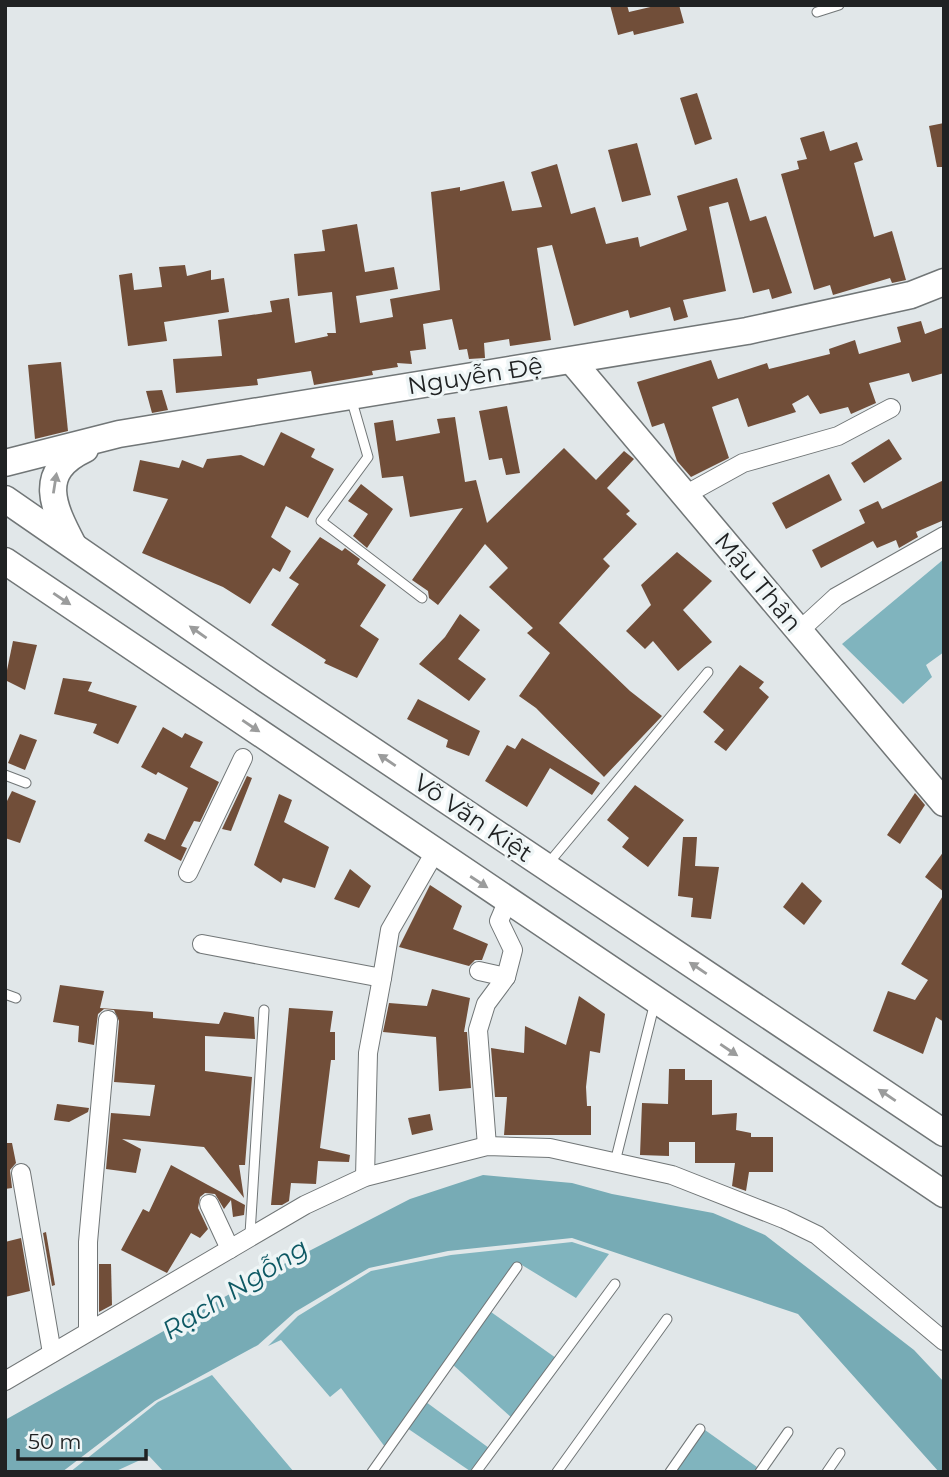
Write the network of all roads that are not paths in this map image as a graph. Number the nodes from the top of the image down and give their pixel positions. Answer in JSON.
{"nodes":[{"id":1,"x":839,"y":5,"type":"edge"},
{"id":2,"x":817,"y":12,"type":"dead end"},
{"id":3,"x":944,"y":282,"type":"edge"},
{"id":4,"x":572,"y":361,"type":"junction"},
{"id":5,"x":351,"y":396,"type":"junction"},
{"id":6,"x":891,"y":408,"type":"dead end"},
{"id":7,"x":119,"y":434,"type":"junction"},
{"id":8,"x":5,"y":463,"type":"edge"},
{"id":9,"x":684,"y":495,"type":"junction"},
{"id":10,"x":5,"y":499,"type":"edge"},
{"id":11,"x":944,"y":536,"type":"edge"},
{"id":12,"x":74,"y":547,"type":"junction"},
{"id":13,"x":5,"y":561,"type":"edge"},
{"id":14,"x":422,"y":598,"type":"dead end"},
{"id":15,"x":799,"y":631,"type":"junction"},
{"id":16,"x":708,"y":672,"type":"dead end"},
{"id":17,"x":243,"y":758,"type":"dead end"},
{"id":18,"x":5,"y":775,"type":"edge"},
{"id":19,"x":26,"y":783,"type":"dead end"},
{"id":20,"x":944,"y":803,"type":"edge"},
{"id":21,"x":435,"y":852,"type":"junction"},
{"id":22,"x":546,"y":866,"type":"junction"},
{"id":23,"x":188,"y":873,"type":"dead end"},
{"id":24,"x":508,"y":900,"type":"junction"},
{"id":25,"x":202,"y":944,"type":"dead end"},
{"id":26,"x":479,"y":971,"type":"dead end"},
{"id":27,"x":506,"y":977,"type":"junction"},
{"id":28,"x":382,"y":978,"type":"junction"},
{"id":29,"x":5,"y":994,"type":"edge"},
{"id":30,"x":16,"y":998,"type":"dead end"},
{"id":31,"x":656,"y":1001,"type":"junction"},
{"id":32,"x":264,"y":1010,"type":"dead end"},
{"id":33,"x":108,"y":1020,"type":"dead end"},
{"id":34,"x":944,"y":1133,"type":"edge"},
{"id":35,"x":488,"y":1146,"type":"junction"},
{"id":36,"x":615,"y":1162,"type":"junction"},
{"id":37,"x":21,"y":1173,"type":"dead end"},
{"id":38,"x":365,"y":1177,"type":"junction"},
{"id":39,"x":944,"y":1194,"type":"edge"},
{"id":40,"x":209,"y":1204,"type":"dead end"},
{"id":41,"x":250,"y":1234,"type":"junction"},
{"id":42,"x":230,"y":1249,"type":"junction"},
{"id":43,"x":517,"y":1267,"type":"dead end"},
{"id":44,"x":615,"y":1284,"type":"dead end"},
{"id":45,"x":667,"y":1319,"type":"dead end"},
{"id":46,"x":88,"y":1332,"type":"junction"},
{"id":47,"x":944,"y":1341,"type":"edge"},
{"id":48,"x":52,"y":1353,"type":"junction"},
{"id":49,"x":5,"y":1381,"type":"edge"},
{"id":50,"x":700,"y":1429,"type":"dead end"},
{"id":51,"x":788,"y":1432,"type":"dead end"},
{"id":52,"x":840,"y":1453,"type":"dead end"},
{"id":53,"x":372,"y":1472,"type":"edge"},
{"id":54,"x":476,"y":1472,"type":"edge"},
{"id":55,"x":557,"y":1472,"type":"edge"},
{"id":56,"x":670,"y":1472,"type":"edge"},
{"id":57,"x":760,"y":1472,"type":"edge"},
{"id":58,"x":827,"y":1472,"type":"edge"}],
"edges":[{"from":1,"to":2,"type":"lane"},
{"from":3,"to":4,"type":"main road","name":"Nguyễn Đệ"},
{"from":4,"to":5,"type":"main road","name":"Nguyễn Đệ"},
{"from":4,"to":9,"type":"main road","name":"Mậu Thân"},
{"from":5,"to":7,"type":"main road","name":"Nguyễn Đệ"},
{"from":5,"to":14,"type":"lane"},
{"from":6,"to":9,"type":"street"},
{"from":7,"to":8,"type":"main road","name":"Nguyễn Đệ"},
{"from":12,"to":7,"type":"main road","one_way":true},
{"from":9,"to":15,"type":"main road","name":"Mậu Thân"},
{"from":10,"to":12,"type":"main road","name":"Võ Văn Kiệt"},
{"from":11,"to":15,"type":"street"},
{"from":22,"to":12,"type":"main road","name":"Võ Văn Kiệt","one_way":true},
{"from":13,"to":21,"type":"main road","name":"Võ Văn Kiệt","one_way":true},
{"from":15,"to":20,"type":"main road","name":"Mậu Thân"},
{"from":16,"to":22,"type":"lane"},
{"from":17,"to":23,"type":"street"},
{"from":18,"to":19,"type":"lane"},
{"from":21,"to":24,"type":"main road","name":"Võ Văn Kiệt","one_way":true},
{"from":21,"to":28,"type":"street"},
{"from":34,"to":22,"type":"main road","name":"Võ Văn Kiệt","one_way":true},
{"from":24,"to":27,"type":"street"},
{"from":24,"to":31,"type":"main road","name":"Võ Văn Kiệt"},
{"from":25,"to":28,"type":"street"},
{"from":26,"to":27,"type":"street"},
{"from":27,"to":35,"type":"street"},
{"from":28,"to":38,"type":"street"},
{"from":29,"to":30,"type":"lane"},
{"from":31,"to":36,"type":"lane"},
{"from":31,"to":39,"type":"main road","name":"Võ Văn Kiệt","one_way":true},
{"from":32,"to":41,"type":"lane"},
{"from":33,"to":46,"type":"street"},
{"from":35,"to":36,"type":"street"},
{"from":35,"to":38,"type":"street"},
{"from":36,"to":47,"type":"street"},
{"from":37,"to":48,"type":"street"},
{"from":38,"to":41,"type":"street"},
{"from":40,"to":42,"type":"street"},
{"from":41,"to":42,"type":"street"},
{"from":42,"to":46,"type":"street"},
{"from":43,"to":53,"type":"lane"},
{"from":44,"to":54,"type":"lane"},
{"from":45,"to":55,"type":"lane"},
{"from":46,"to":48,"type":"street"},
{"from":48,"to":49,"type":"street"},
{"from":50,"to":56,"type":"lane"},
{"from":51,"to":57,"type":"lane"},
{"from":52,"to":58,"type":"lane"}]}
